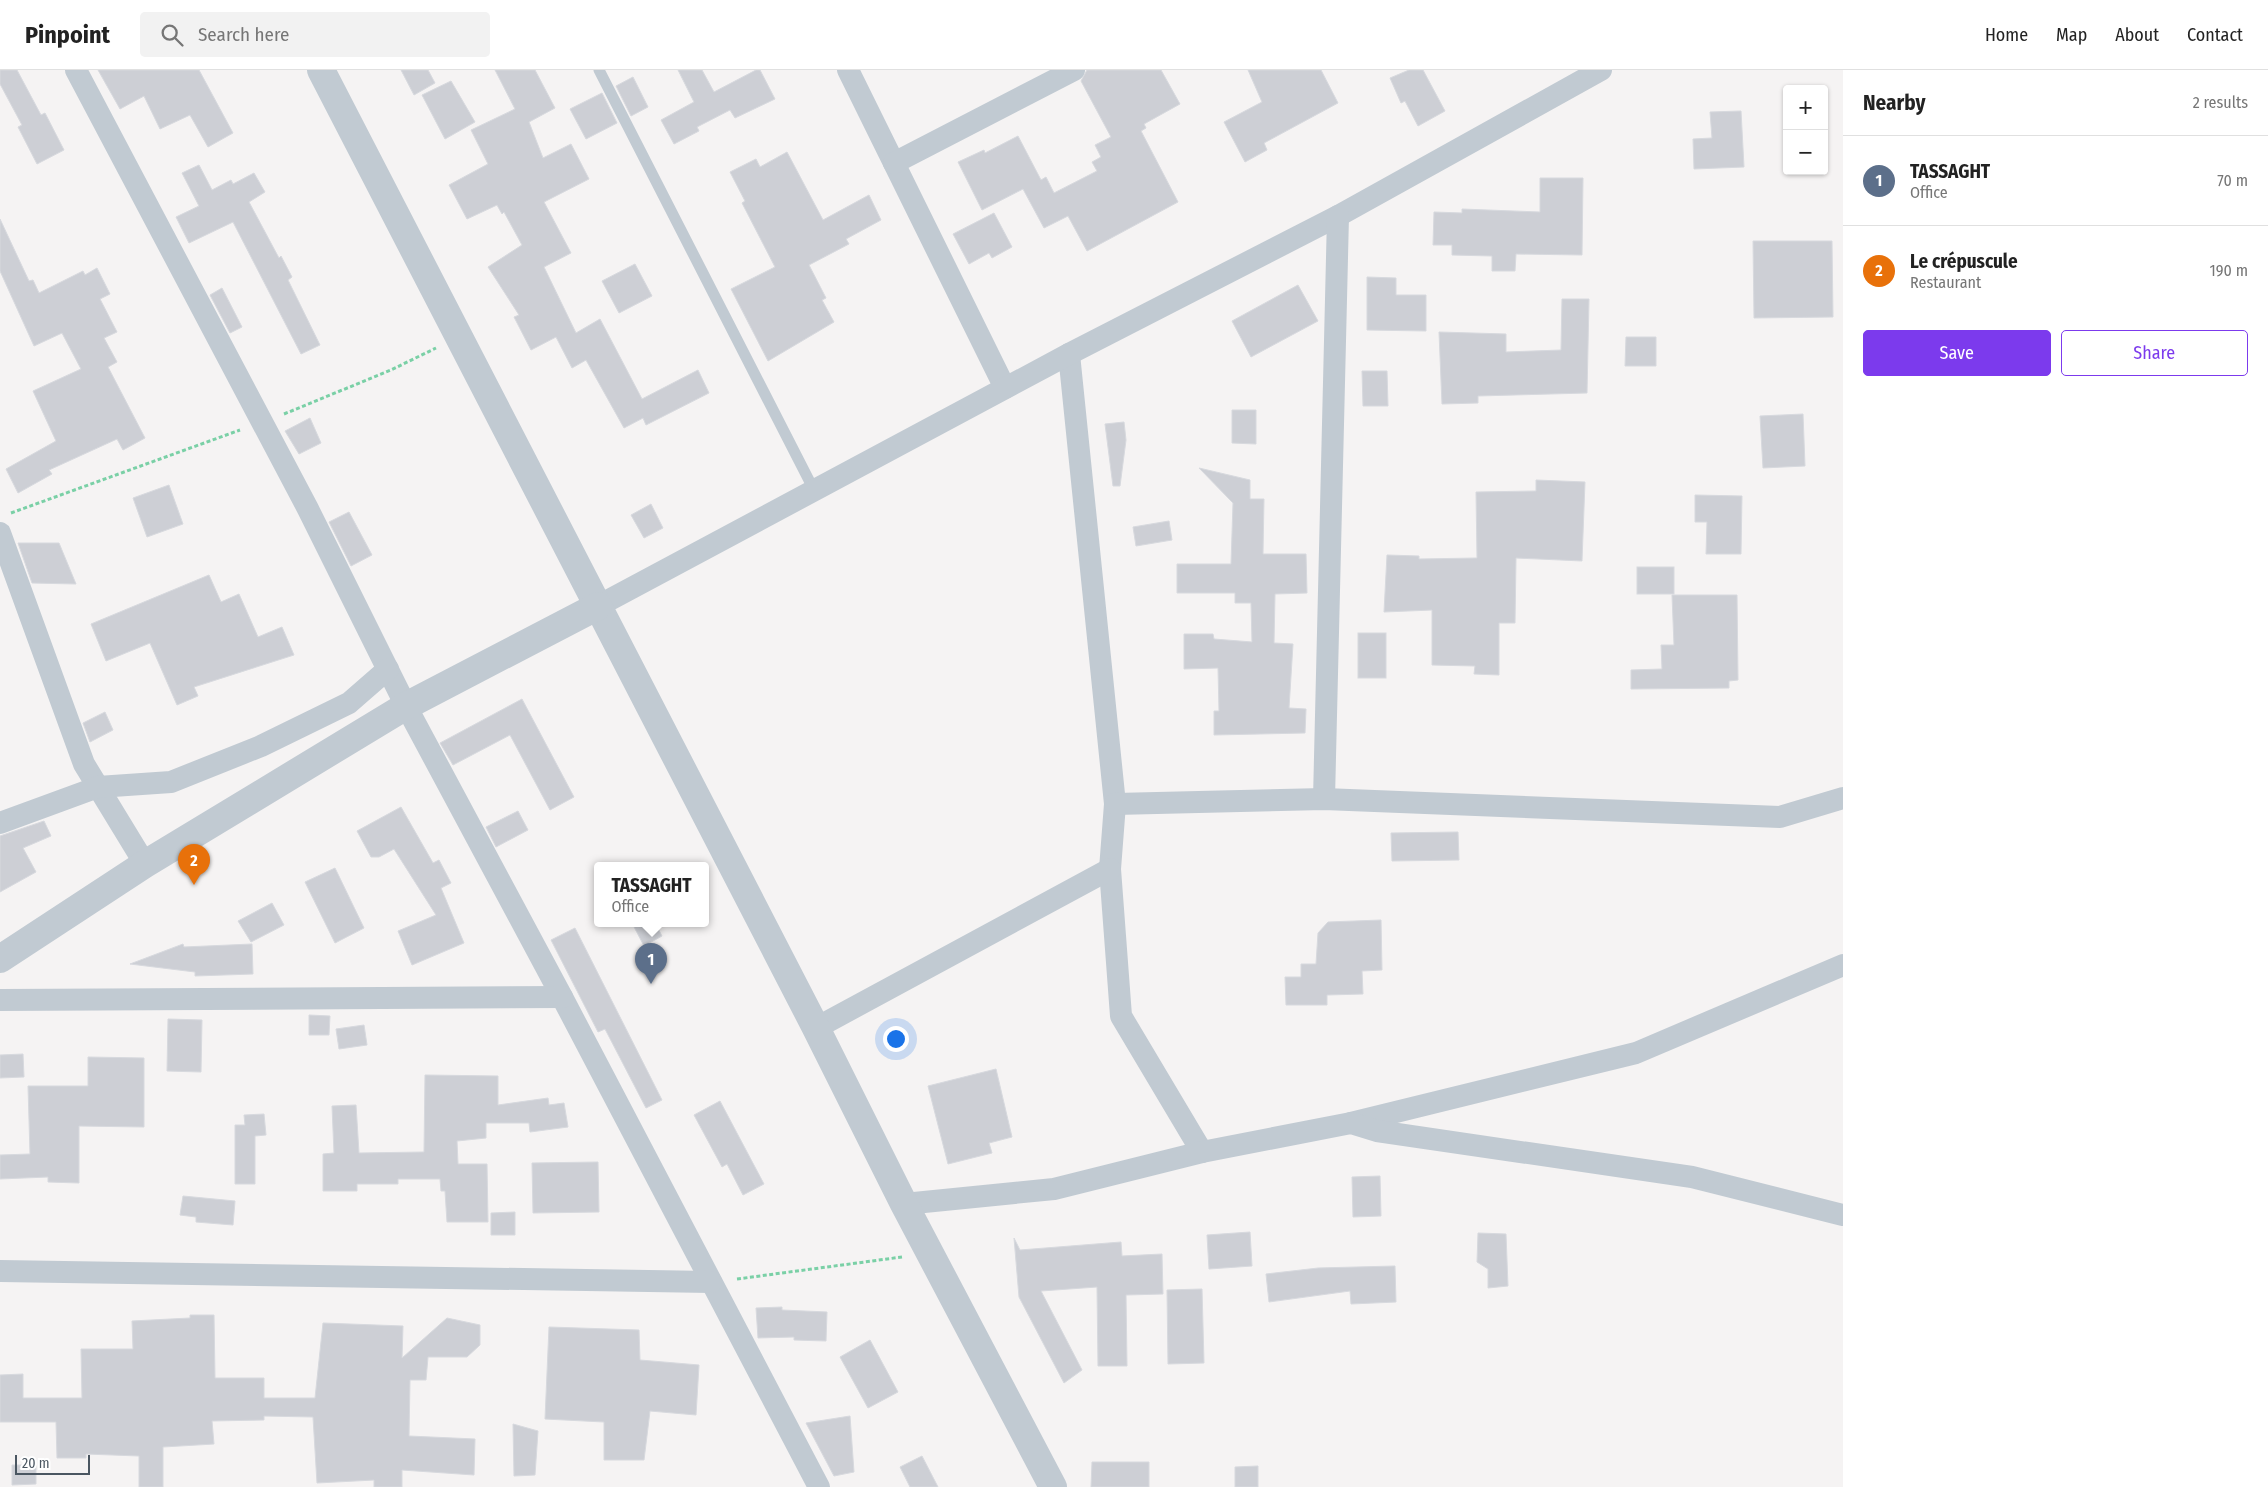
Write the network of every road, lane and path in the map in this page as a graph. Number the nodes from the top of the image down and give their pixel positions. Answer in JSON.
{"nodes":[{"id":1,"x":76,"y":70,"type":"edge"},
{"id":2,"x":321,"y":70,"type":"edge"},
{"id":3,"x":599,"y":70,"type":"edge"},
{"id":4,"x":848,"y":70,"type":"edge"},
{"id":5,"x":1074,"y":70,"type":"edge"},
{"id":6,"x":1601,"y":70,"type":"edge"},
{"id":7,"x":894,"y":163,"type":"junction"},
{"id":8,"x":1338,"y":216,"type":"junction"},
{"id":9,"x":459,"y":337,"type":"junction"},
{"id":10,"x":1068,"y":354,"type":"junction"},
{"id":11,"x":1005,"y":388,"type":"junction"},
{"id":12,"x":263,"y":422,"type":"junction"},
{"id":13,"x":814,"y":490,"type":"junction"},
{"id":14,"x":5,"y":523,"type":"edge"},
{"id":15,"x":598,"y":606,"type":"junction"},
{"id":16,"x":388,"y":669,"type":"junction"},
{"id":17,"x":406,"y":706,"type":"junction"},
{"id":18,"x":98,"y":787,"type":"junction"},
{"id":19,"x":1843,"y":798,"type":"edge"},
{"id":20,"x":1324,"y":799,"type":"junction"},
{"id":21,"x":1115,"y":804,"type":"junction"},
{"id":22,"x":0,"y":823,"type":"edge"},
{"id":23,"x":144,"y":864,"type":"junction"},
{"id":24,"x":1110,"y":869,"type":"junction"},
{"id":25,"x":0,"y":959,"type":"edge"},
{"id":26,"x":1843,"y":965,"type":"edge"},
{"id":27,"x":562,"y":996,"type":"junction"},
{"id":28,"x":0,"y":1000,"type":"edge"},
{"id":29,"x":816,"y":1028,"type":"junction"},
{"id":30,"x":1350,"y":1123,"type":"junction"},
{"id":31,"x":1202,"y":1152,"type":"junction"},
{"id":32,"x":904,"y":1204,"type":"junction"},
{"id":33,"x":1843,"y":1215,"type":"edge"},
{"id":34,"x":932,"y":1253,"type":"junction"},
{"id":35,"x":0,"y":1271,"type":"edge"},
{"id":36,"x":711,"y":1282,"type":"junction"},
{"id":37,"x":819,"y":1487,"type":"edge"},
{"id":38,"x":1053,"y":1487,"type":"edge"}],
"edges":[{"from":1,"to":12,"type":"street"},
{"from":2,"to":9,"type":"street"},
{"from":3,"to":13,"type":"lane"},
{"from":4,"to":7,"type":"street"},
{"from":5,"to":7,"type":"street"},
{"from":6,"to":8,"type":"street"},
{"from":7,"to":11,"type":"street"},
{"from":8,"to":10,"type":"street"},
{"from":8,"to":20,"type":"street"},
{"from":9,"to":12,"type":"path"},
{"from":9,"to":15,"type":"street"},
{"from":10,"to":11,"type":"street"},
{"from":10,"to":21,"type":"street"},
{"from":11,"to":13,"type":"street"},
{"from":12,"to":14,"type":"path"},
{"from":12,"to":16,"type":"street"},
{"from":13,"to":15,"type":"street"},
{"from":14,"to":18,"type":"street"},
{"from":15,"to":17,"type":"street"},
{"from":15,"to":29,"type":"street"},
{"from":16,"to":17,"type":"street"},
{"from":16,"to":18,"type":"street"},
{"from":17,"to":23,"type":"street"},
{"from":17,"to":27,"type":"street"},
{"from":18,"to":22,"type":"street"},
{"from":18,"to":23,"type":"street"},
{"from":19,"to":20,"type":"street"},
{"from":20,"to":21,"type":"street"},
{"from":21,"to":24,"type":"street"},
{"from":23,"to":25,"type":"street"},
{"from":24,"to":29,"type":"street"},
{"from":24,"to":31,"type":"street"},
{"from":26,"to":30,"type":"street"},
{"from":27,"to":28,"type":"street"},
{"from":27,"to":36,"type":"street"},
{"from":29,"to":32,"type":"street"},
{"from":30,"to":31,"type":"street"},
{"from":30,"to":33,"type":"street"},
{"from":31,"to":32,"type":"street"},
{"from":32,"to":34,"type":"street"},
{"from":34,"to":36,"type":"path"},
{"from":34,"to":38,"type":"street"},
{"from":35,"to":36,"type":"street"},
{"from":36,"to":37,"type":"street"}]}
